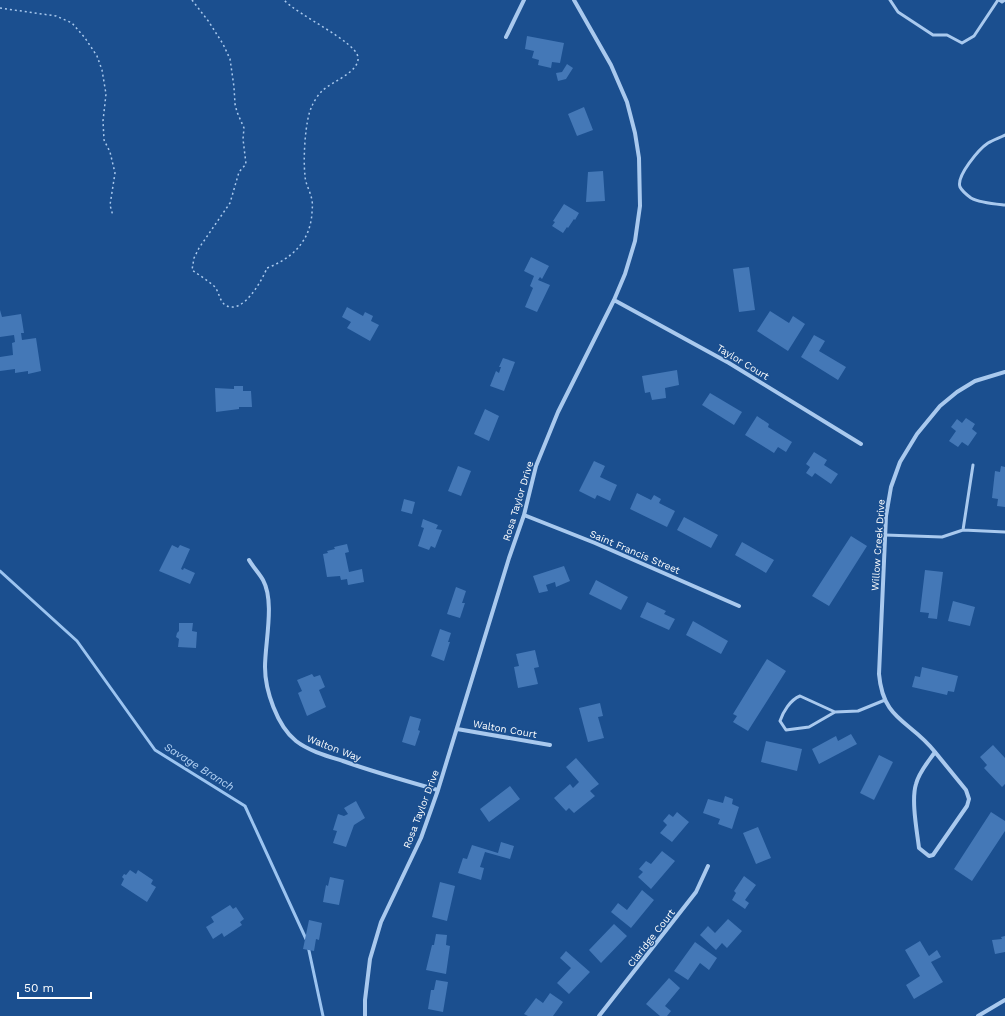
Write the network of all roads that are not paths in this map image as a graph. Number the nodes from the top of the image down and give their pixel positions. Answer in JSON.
{"nodes":[{"id":1,"x":524,"y":0,"type":"edge"},
{"id":2,"x":574,"y":0,"type":"edge"},
{"id":3,"x":890,"y":0,"type":"edge"},
{"id":4,"x":999,"y":0,"type":"edge"},
{"id":5,"x":1005,"y":0,"type":"edge"},
{"id":6,"x":506,"y":37,"type":"dead end"},
{"id":7,"x":1005,"y":136,"type":"edge"},
{"id":8,"x":1005,"y":206,"type":"edge"},
{"id":9,"x":614,"y":300,"type":"junction"},
{"id":10,"x":1005,"y":372,"type":"edge"},
{"id":11,"x":861,"y":444,"type":"dead end"},
{"id":12,"x":973,"y":465,"type":"dead end"},
{"id":13,"x":524,"y":515,"type":"junction"},
{"id":14,"x":963,"y":530,"type":"junction"},
{"id":15,"x":1005,"y":532,"type":"edge"},
{"id":16,"x":886,"y":535,"type":"junction"},
{"id":17,"x":250,"y":560,"type":"dead end"},
{"id":18,"x":739,"y":606,"type":"dead end"},
{"id":19,"x":885,"y":700,"type":"junction"},
{"id":20,"x":835,"y":712,"type":"junction"},
{"id":21,"x":457,"y":729,"type":"junction"},
{"id":22,"x":550,"y":745,"type":"dead end"},
{"id":23,"x":935,"y":752,"type":"junction"},
{"id":24,"x":438,"y":790,"type":"junction"},
{"id":25,"x":708,"y":866,"type":"dead end"},
{"id":26,"x":1005,"y":1000,"type":"edge"},
{"id":27,"x":365,"y":1016,"type":"edge"},
{"id":28,"x":599,"y":1016,"type":"edge"},
{"id":29,"x":978,"y":1016,"type":"edge"}],
"edges":[{"from":1,"to":6,"type":"street"},
{"from":2,"to":9,"type":"street","name":"Rosa Taylor Drive"},
{"from":3,"to":4,"type":"lane"},
{"from":4,"to":5,"type":"lane"},
{"from":7,"to":8,"type":"lane"},
{"from":9,"to":11,"type":"street","name":"Taylor Court"},
{"from":9,"to":13,"type":"street","name":"Rosa Taylor Drive"},
{"from":10,"to":16,"type":"street","name":"Willow Creek Drive"},
{"from":12,"to":14,"type":"lane"},
{"from":13,"to":18,"type":"street","name":"Saint Francis Street"},
{"from":13,"to":21,"type":"street","name":"Rosa Taylor Drive"},
{"from":14,"to":15,"type":"lane"},
{"from":14,"to":16,"type":"lane"},
{"from":16,"to":19,"type":"street","name":"Willow Creek Drive"},
{"from":17,"to":24,"type":"street","name":"Walton Way"},
{"from":19,"to":20,"type":"lane"},
{"from":19,"to":23,"type":"street","name":"Willow Creek Drive"},
{"from":20,"to":20,"type":"lane"},
{"from":21,"to":22,"type":"street","name":"Walton Court"},
{"from":21,"to":24,"type":"street","name":"Rosa Taylor Drive"},
{"from":23,"to":23,"type":"street","name":"Willow Creek Drive"},
{"from":24,"to":27,"type":"street","name":"Rosa Taylor Drive"},
{"from":25,"to":28,"type":"street","name":"Claridge Court"},
{"from":26,"to":29,"type":"street"}]}
